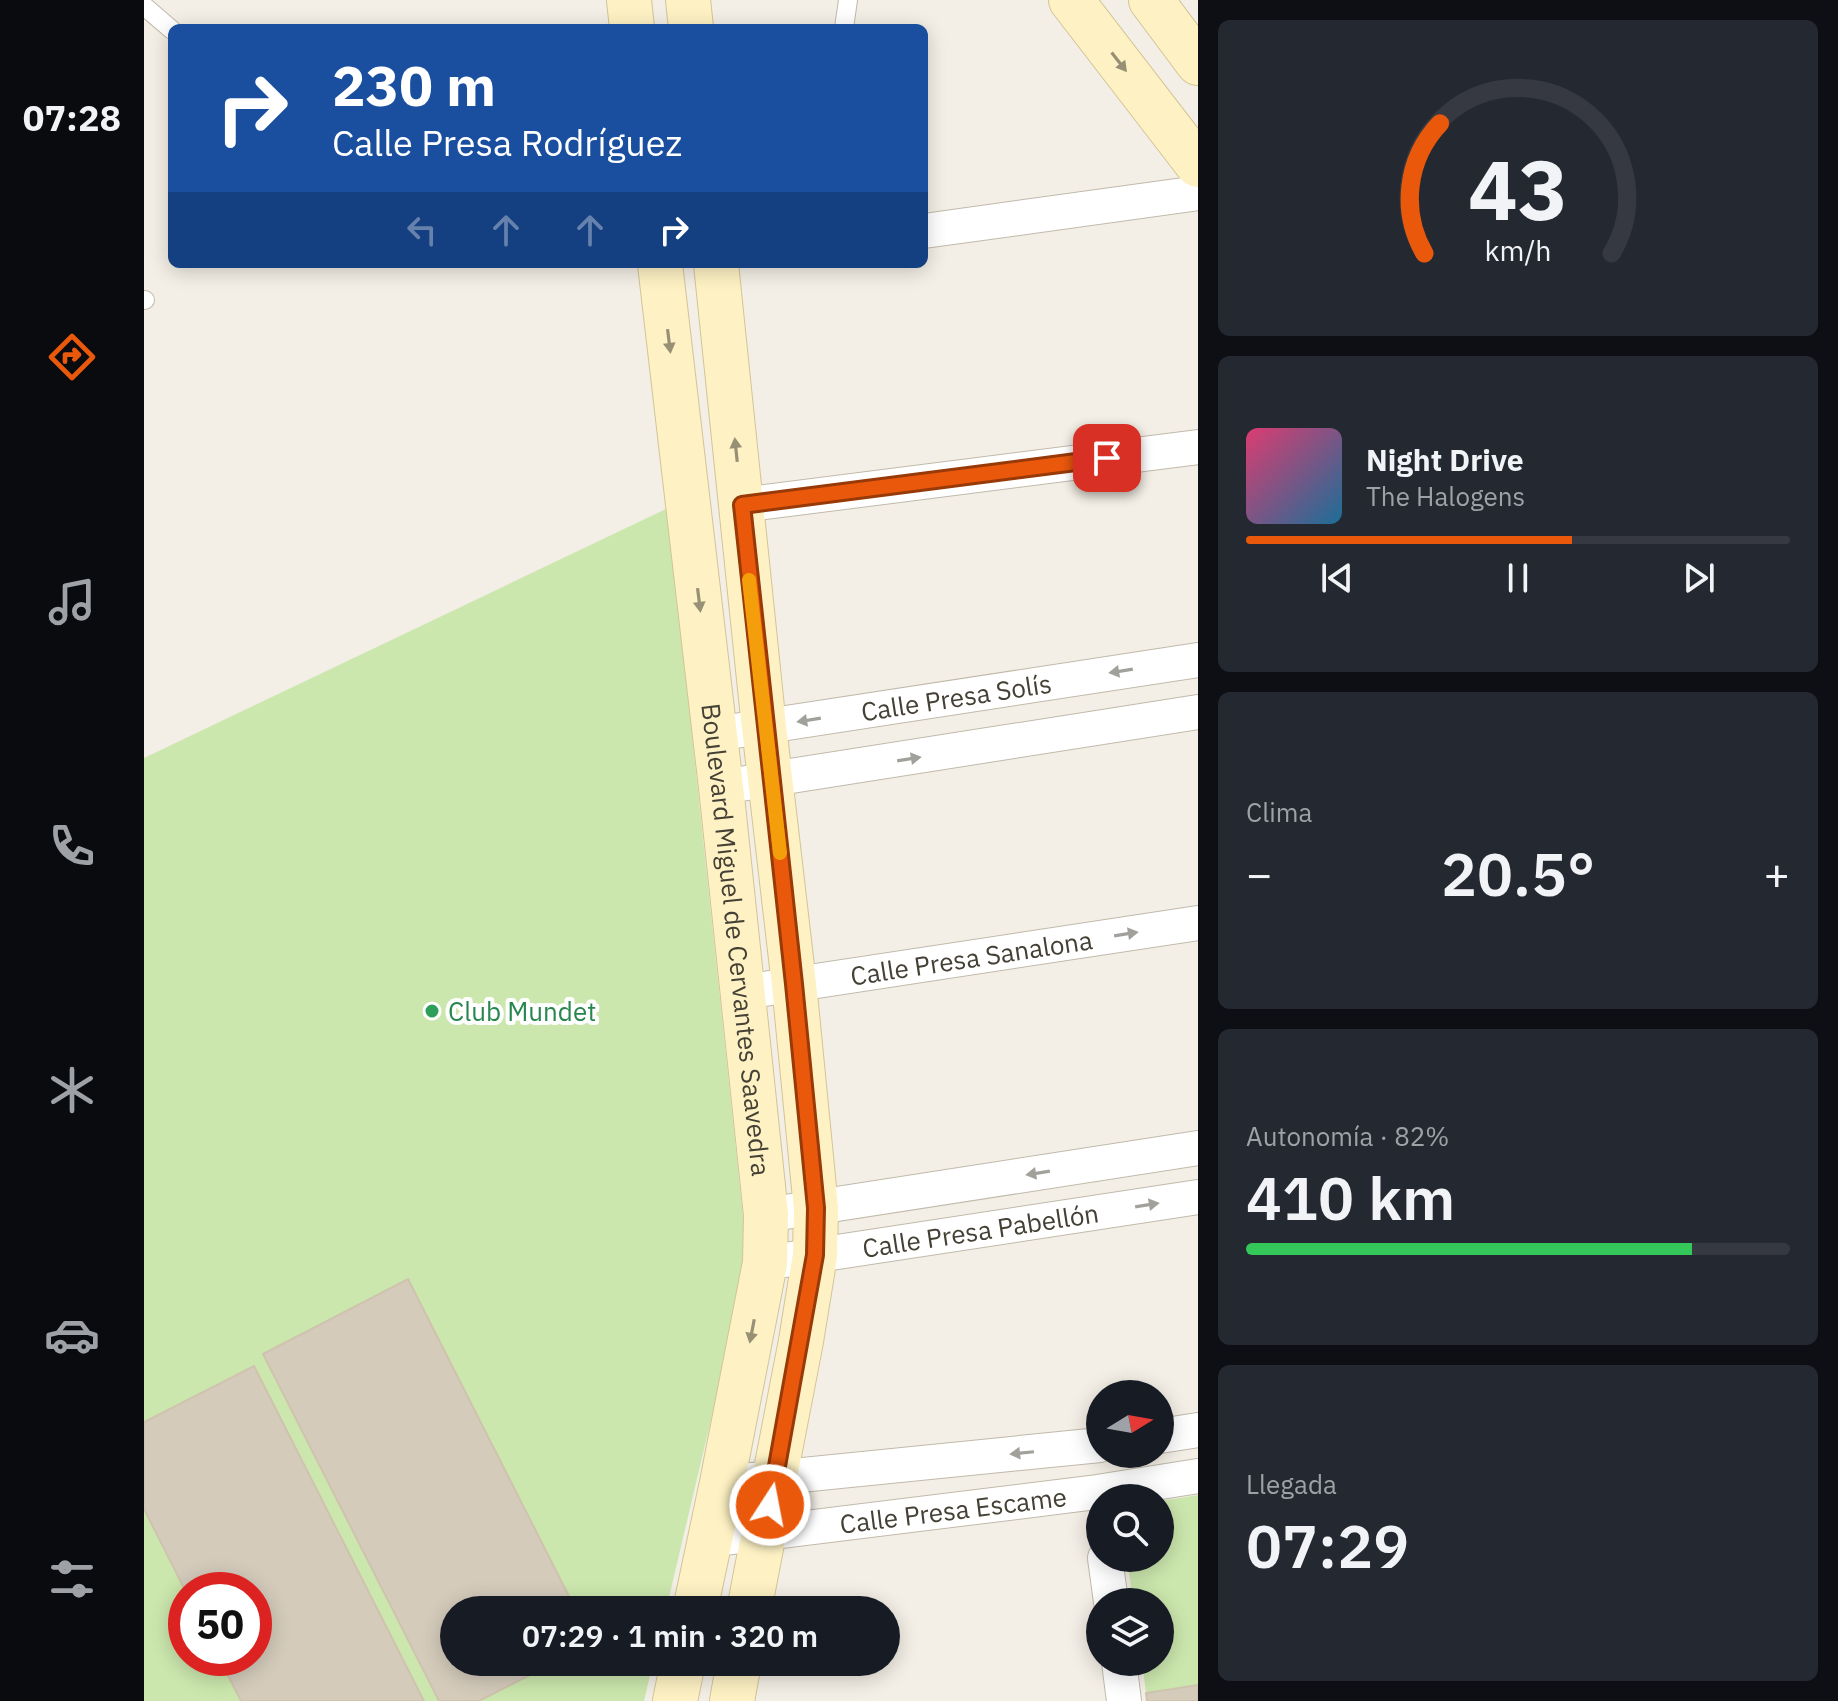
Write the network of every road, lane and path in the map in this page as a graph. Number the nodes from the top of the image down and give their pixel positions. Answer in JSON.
{"nodes":[{"id":1,"x":629,"y":0,"type":"edge"},
{"id":2,"x":688,"y":0,"type":"edge"},
{"id":3,"x":848,"y":0,"type":"edge"},
{"id":4,"x":1071,"y":0,"type":"edge"},
{"id":5,"x":1151,"y":0,"type":"edge"},
{"id":6,"x":144,"y":6,"type":"edge"},
{"id":7,"x":632,"y":24,"type":"edge"},
{"id":8,"x":691,"y":24,"type":"edge"},
{"id":9,"x":845,"y":24,"type":"edge"},
{"id":10,"x":168,"y":27,"type":"edge"},
{"id":11,"x":1198,"y":63,"type":"edge"},
{"id":12,"x":1198,"y":165,"type":"edge"},
{"id":13,"x":1198,"y":193,"type":"edge"},
{"id":14,"x":928,"y":230,"type":"edge"},
{"id":15,"x":660,"y":268,"type":"edge"},
{"id":16,"x":716,"y":268,"type":"edge"},
{"id":17,"x":1198,"y":447,"type":"edge"},
{"id":18,"x":742,"y":505,"type":"junction"},
{"id":19,"x":1198,"y":660,"type":"edge"},
{"id":20,"x":1198,"y":712,"type":"edge"},
{"id":21,"x":764,"y":727,"type":"junction"},
{"id":22,"x":715,"y":734,"type":"junction"},
{"id":23,"x":771,"y":781,"type":"junction"},
{"id":24,"x":721,"y":787,"type":"junction"},
{"id":25,"x":1198,"y":923,"type":"edge"},
{"id":26,"x":794,"y":984,"type":"junction"},
{"id":27,"x":744,"y":992,"type":"junction"},
{"id":28,"x":1198,"y":1148,"type":"edge"},
{"id":29,"x":1198,"y":1197,"type":"edge"},
{"id":30,"x":816,"y":1208,"type":"junction"},
{"id":31,"x":766,"y":1215,"type":"junction"},
{"id":32,"x":815,"y":1255,"type":"junction"},
{"id":33,"x":765,"y":1263,"type":"junction"},
{"id":34,"x":1198,"y":1430,"type":"edge"},
{"id":35,"x":1174,"y":1434,"type":"edge"},
{"id":36,"x":1086,"y":1446,"type":"edge"},
{"id":37,"x":1198,"y":1476,"type":"edge"},
{"id":38,"x":775,"y":1477,"type":"junction"},
{"id":39,"x":722,"y":1483,"type":"junction"},
{"id":40,"x":1169,"y":1484,"type":"edge"},
{"id":41,"x":1086,"y":1505,"type":"edge"},
{"id":42,"x":765,"y":1532,"type":"junction"},
{"id":43,"x":709,"y":1540,"type":"junction"},
{"id":44,"x":698,"y":1596,"type":"edge"},
{"id":45,"x":752,"y":1596,"type":"edge"},
{"id":46,"x":680,"y":1676,"type":"edge"},
{"id":47,"x":736,"y":1676,"type":"edge"},
{"id":48,"x":1121,"y":1676,"type":"edge"},
{"id":49,"x":675,"y":1701,"type":"edge"},
{"id":50,"x":732,"y":1701,"type":"edge"},
{"id":51,"x":1124,"y":1701,"type":"edge"}],
"edges":[{"from":1,"to":7,"type":"main road"},
{"from":2,"to":8,"type":"main road"},
{"from":3,"to":9,"type":"lane"},
{"from":4,"to":12,"type":"main road","one_way":true},
{"from":5,"to":11,"type":"main road"},
{"from":6,"to":10,"type":"lane"},
{"from":13,"to":14,"type":"street"},
{"from":15,"to":22,"type":"main road","name":"Boulevard Miguel de Cervantes Saavedra","one_way":true},
{"from":18,"to":16,"type":"main road","name":"Boulevard Miguel de Cervantes Saavedra","one_way":true},
{"from":17,"to":18,"type":"street"},
{"from":18,"to":21,"type":"main road","name":"Boulevard Miguel de Cervantes Saavedra"},
{"from":19,"to":21,"type":"street","name":"Calle Presa Solís","one_way":true},
{"from":23,"to":20,"type":"street","name":"Calle Presa Solís","one_way":true},
{"from":21,"to":22,"type":"street","name":"Calle Presa Solís"},
{"from":21,"to":23,"type":"main road","name":"Boulevard Miguel de Cervantes Saavedra"},
{"from":22,"to":24,"type":"main road","name":"Boulevard Miguel de Cervantes Saavedra"},
{"from":23,"to":24,"type":"street","name":"Calle Presa Solís"},
{"from":23,"to":26,"type":"main road","name":"Boulevard Miguel de Cervantes Saavedra"},
{"from":24,"to":27,"type":"main road","name":"Boulevard Miguel de Cervantes Saavedra"},
{"from":26,"to":25,"type":"street","name":"Calle Presa Sanalona","one_way":true},
{"from":26,"to":27,"type":"street","name":"Calle Presa Sanalona"},
{"from":26,"to":30,"type":"main road","name":"Boulevard Miguel de Cervantes Saavedra"},
{"from":27,"to":31,"type":"main road","name":"Boulevard Miguel de Cervantes Saavedra"},
{"from":28,"to":30,"type":"street","name":"Calle Presa Pabellón","one_way":true},
{"from":32,"to":29,"type":"street","name":"Calle Presa Pabellón","one_way":true},
{"from":30,"to":31,"type":"street","name":"Calle Presa Pabellón"},
{"from":30,"to":32,"type":"main road","name":"Boulevard Miguel de Cervantes Saavedra"},
{"from":31,"to":33,"type":"main road","name":"Boulevard Miguel de Cervantes Saavedra"},
{"from":32,"to":33,"type":"street","name":"Calle Presa Pabellón"},
{"from":32,"to":38,"type":"main road","name":"Boulevard Miguel de Cervantes Saavedra"},
{"from":33,"to":39,"type":"main road","name":"Boulevard Miguel de Cervantes Saavedra","one_way":true},
{"from":34,"to":35,"type":"street"},
{"from":36,"to":38,"type":"street","name":"Calle Presa Escame","one_way":true},
{"from":37,"to":40,"type":"street","name":"Calle Presa Escame"},
{"from":38,"to":39,"type":"street","name":"Calle Presa Escame"},
{"from":38,"to":42,"type":"main road","name":"Boulevard Miguel de Cervantes Saavedra"},
{"from":39,"to":43,"type":"main road","name":"Boulevard Miguel de Cervantes Saavedra"},
{"from":41,"to":42,"type":"street","name":"Calle Presa Escame"},
{"from":42,"to":43,"type":"street","name":"Calle Presa Escame"},
{"from":42,"to":45,"type":"main road","name":"Boulevard Miguel de Cervantes Saavedra"},
{"from":43,"to":44,"type":"main road","name":"Boulevard Miguel de Cervantes Saavedra"},
{"from":46,"to":49,"type":"main road"},
{"from":47,"to":50,"type":"main road"},
{"from":48,"to":51,"type":"street"}]}
